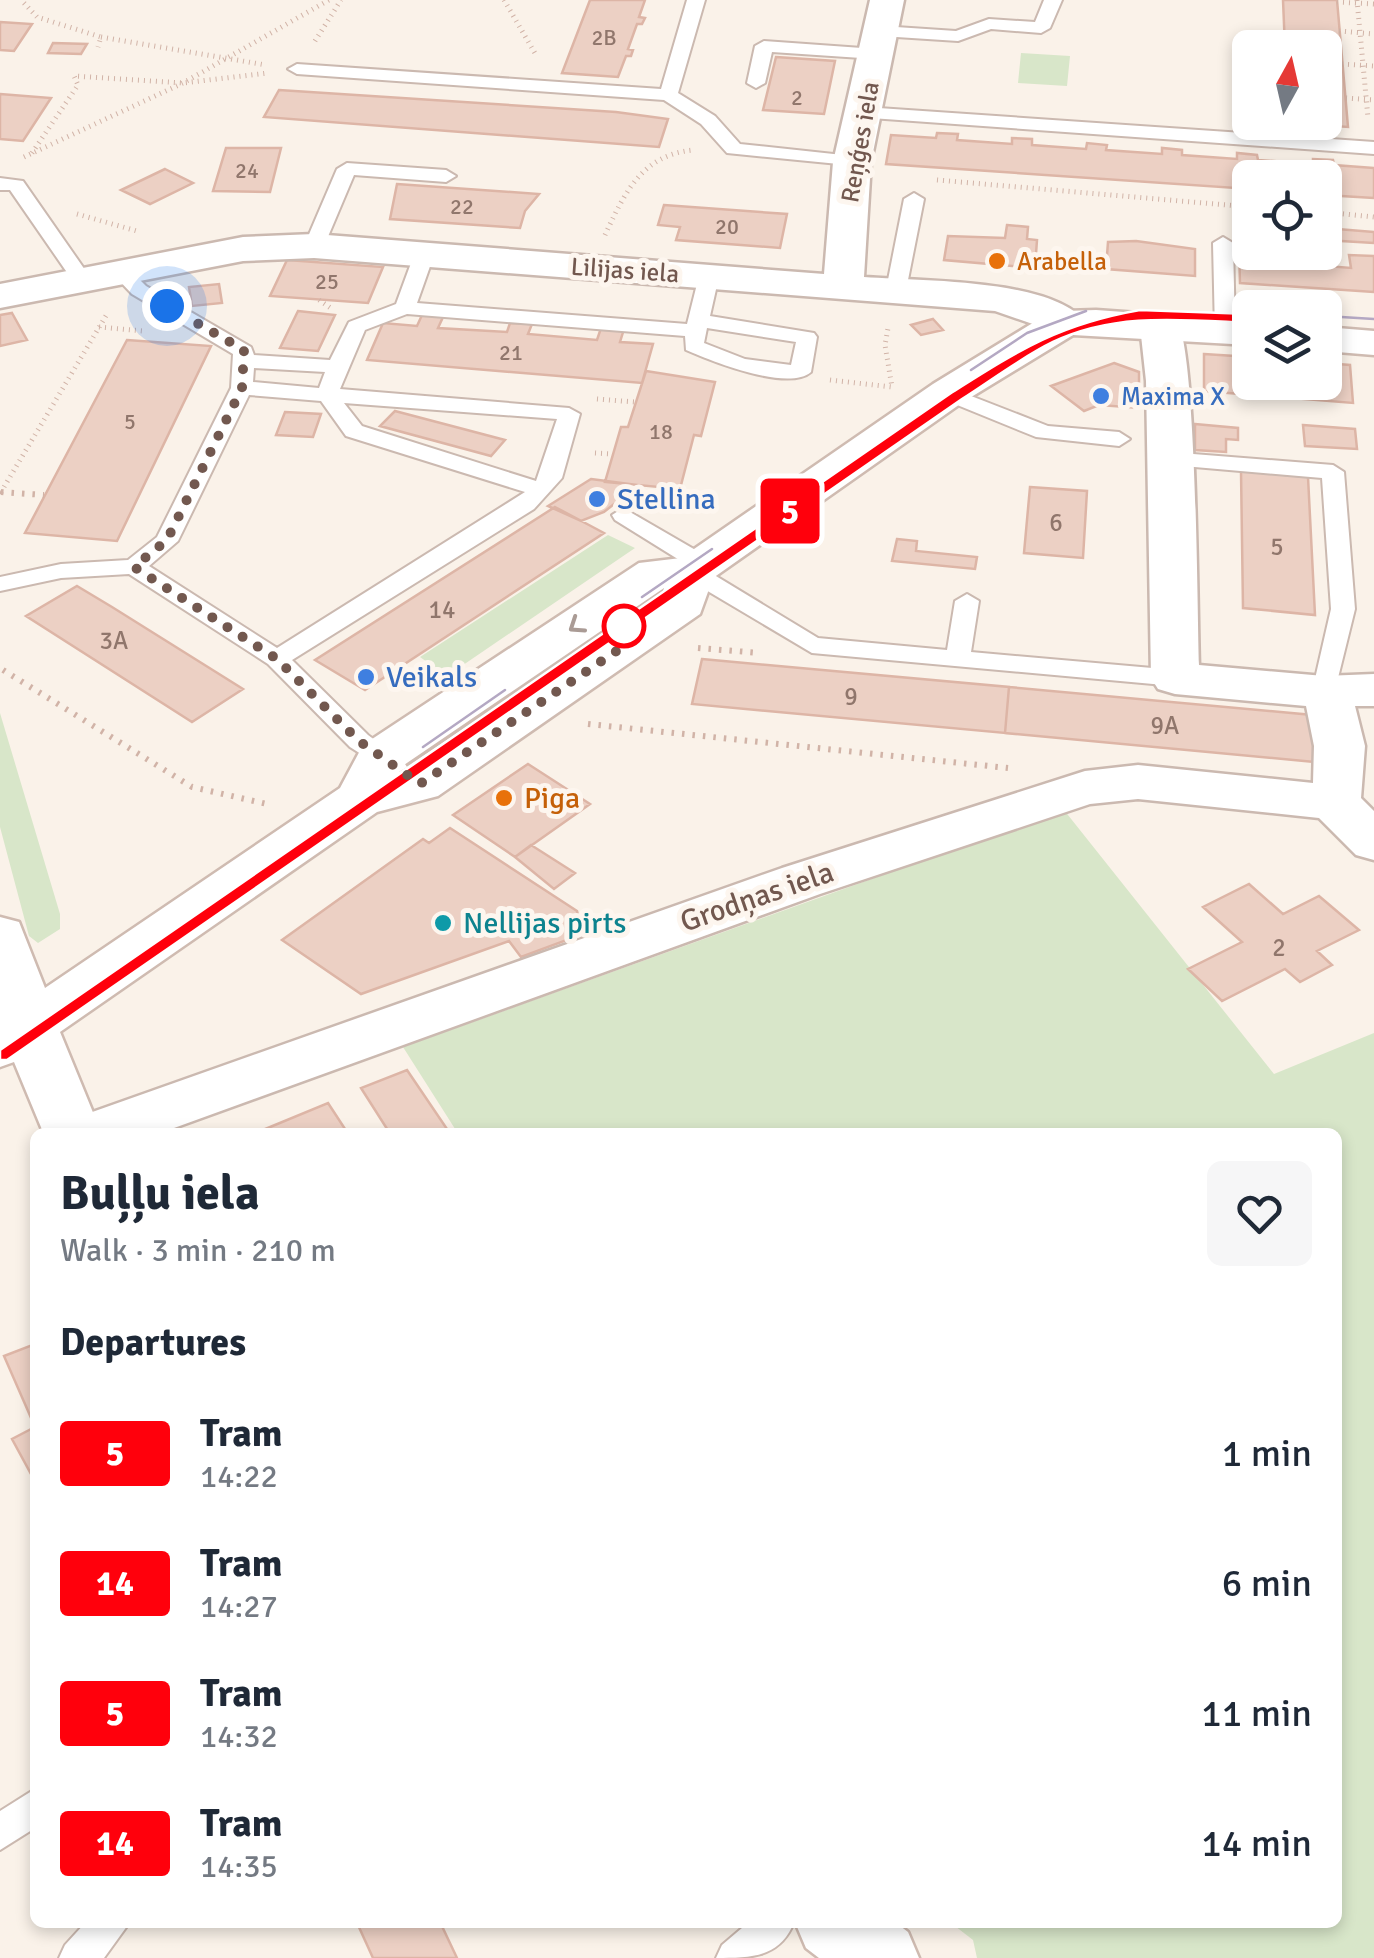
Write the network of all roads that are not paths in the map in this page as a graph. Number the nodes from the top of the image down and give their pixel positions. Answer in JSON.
{"nodes":[{"id":1,"x":696,"y":0,"type":"edge"},
{"id":2,"x":1053,"y":0,"type":"edge"},
{"id":3,"x":882,"y":28,"type":"edge"},
{"id":4,"x":297,"y":70,"type":"road end"},
{"id":5,"x":756,"y":83,"type":"dead end"},
{"id":6,"x":668,"y":95,"type":"junction"},
{"id":7,"x":864,"y":113,"type":"junction"},
{"id":8,"x":1372,"y":148,"type":"edge"},
{"id":9,"x":851,"y":167,"type":"junction"},
{"id":10,"x":446,"y":176,"type":"dead end"},
{"id":11,"x":8,"y":185,"type":"edge"},
{"id":12,"x":914,"y":199,"type":"dead end"},
{"id":13,"x":1223,"y":242,"type":"dead end"},
{"id":14,"x":314,"y":246,"type":"junction"},
{"id":15,"x":424,"y":255,"type":"junction"},
{"id":16,"x":124,"y":275,"type":"junction"},
{"id":17,"x":710,"y":276,"type":"junction"},
{"id":18,"x":82,"y":280,"type":"junction"},
{"id":19,"x":843,"y":286,"type":"junction"},
{"id":20,"x":896,"y":290,"type":"junction"},
{"id":21,"x":0,"y":296,"type":"edge"},
{"id":22,"x":1232,"y":300,"type":"edge"},
{"id":23,"x":405,"y":308,"type":"junction"},
{"id":24,"x":1066,"y":323,"type":"junction"},
{"id":25,"x":697,"y":326,"type":"junction"},
{"id":26,"x":1160,"y":326,"type":"junction"},
{"id":27,"x":1232,"y":332,"type":"edge"},
{"id":28,"x":1342,"y":340,"type":"edge"},
{"id":29,"x":1374,"y":343,"type":"edge"},
{"id":30,"x":246,"y":361,"type":"junction"},
{"id":31,"x":338,"y":368,"type":"junction"},
{"id":32,"x":242,"y":388,"type":"junction"},
{"id":33,"x":948,"y":393,"type":"junction"},
{"id":34,"x":327,"y":394,"type":"junction"},
{"id":35,"x":1119,"y":439,"type":"dead end"},
{"id":36,"x":1168,"y":460,"type":"junction"},
{"id":37,"x":541,"y":490,"type":"junction"},
{"id":38,"x":623,"y":516,"type":"dead end"},
{"id":39,"x":134,"y":567,"type":"junction"},
{"id":40,"x":698,"y":568,"type":"junction"},
{"id":41,"x":0,"y":584,"type":"edge"},
{"id":42,"x":968,"y":602,"type":"dead end"},
{"id":43,"x":958,"y":658,"type":"junction"},
{"id":44,"x":277,"y":659,"type":"junction"},
{"id":45,"x":1174,"y":678,"type":"junction"},
{"id":46,"x":1374,"y":690,"type":"edge"},
{"id":47,"x":1324,"y":692,"type":"junction"},
{"id":48,"x":1356,"y":738,"type":"edge"},
{"id":49,"x":370,"y":778,"type":"junction"},
{"id":50,"x":1334,"y":802,"type":"junction"},
{"id":51,"x":1374,"y":842,"type":"edge"},
{"id":52,"x":0,"y":936,"type":"edge"},
{"id":53,"x":16,"y":1036,"type":"edge"},
{"id":54,"x":70,"y":1128,"type":"edge"},
{"id":55,"x":113,"y":1128,"type":"edge"},
{"id":56,"x":30,"y":1810,"type":"edge"},
{"id":57,"x":0,"y":1833,"type":"edge"},
{"id":58,"x":106,"y":1928,"type":"edge"},
{"id":59,"x":797,"y":1928,"type":"edge"},
{"id":60,"x":810,"y":1928,"type":"edge"},
{"id":61,"x":78,"y":1958,"type":"edge"},
{"id":62,"x":735,"y":1958,"type":"edge"},
{"id":63,"x":881,"y":1958,"type":"edge"}],
"edges":[{"from":1,"to":6,"type":"lane"},
{"from":2,"to":3,"type":"lane"},
{"from":3,"to":5,"type":"lane"},
{"from":3,"to":7,"type":"street","name":"Reņģes iela"},
{"from":4,"to":6,"type":"lane"},
{"from":6,"to":9,"type":"lane"},
{"from":7,"to":8,"type":"lane"},
{"from":7,"to":9,"type":"street","name":"Reņģes iela"},
{"from":9,"to":19,"type":"street","name":"Reņģes iela"},
{"from":10,"to":14,"type":"lane"},
{"from":11,"to":18,"type":"lane"},
{"from":12,"to":20,"type":"lane"},
{"from":13,"to":22,"type":"lane"},
{"from":14,"to":15,"type":"street","name":"Lilijas iela"},
{"from":14,"to":16,"type":"street","name":"Lilijas iela"},
{"from":15,"to":17,"type":"street","name":"Lilijas iela"},
{"from":15,"to":23,"type":"lane"},
{"from":16,"to":18,"type":"street","name":"Lilijas iela"},
{"from":16,"to":30,"type":"lane"},
{"from":17,"to":19,"type":"street","name":"Lilijas iela"},
{"from":17,"to":25,"type":"lane"},
{"from":18,"to":21,"type":"street","name":"Lilijas iela"},
{"from":19,"to":20,"type":"street","name":"Lilijas iela"},
{"from":20,"to":24,"type":"street","name":"Lilijas iela"},
{"from":23,"to":25,"type":"lane"},
{"from":23,"to":31,"type":"lane"},
{"from":24,"to":26,"type":"street","name":"Lilijas iela"},
{"from":24,"to":33,"type":"street"},
{"from":25,"to":25,"type":"lane"},
{"from":26,"to":27,"type":"street","name":"Lilijas iela"},
{"from":26,"to":36,"type":"street"},
{"from":28,"to":29,"type":"street"},
{"from":30,"to":31,"type":"lane"},
{"from":30,"to":32,"type":"lane"},
{"from":31,"to":34,"type":"lane"},
{"from":32,"to":34,"type":"lane"},
{"from":32,"to":39,"type":"lane"},
{"from":33,"to":35,"type":"lane"},
{"from":33,"to":40,"type":"street"},
{"from":34,"to":37,"type":"lane"},
{"from":34,"to":37,"type":"lane"},
{"from":36,"to":45,"type":"street"},
{"from":36,"to":47,"type":"lane"},
{"from":37,"to":44,"type":"lane"},
{"from":38,"to":40,"type":"lane"},
{"from":39,"to":41,"type":"lane"},
{"from":39,"to":44,"type":"lane"},
{"from":40,"to":43,"type":"lane"},
{"from":40,"to":49,"type":"street","one_way":true},
{"from":40,"to":49,"type":"street"},
{"from":42,"to":43,"type":"lane"},
{"from":43,"to":45,"type":"lane"},
{"from":44,"to":49,"type":"lane"},
{"from":45,"to":47,"type":"street"},
{"from":46,"to":47,"type":"street"},
{"from":47,"to":48,"type":"street"},
{"from":48,"to":50,"type":"street"},
{"from":49,"to":53,"type":"street"},
{"from":50,"to":51,"type":"street"},
{"from":50,"to":55,"type":"street","name":"Grodņas iela"},
{"from":52,"to":53,"type":"street"},
{"from":53,"to":54,"type":"street"},
{"from":56,"to":57,"type":"lane"},
{"from":58,"to":61,"type":"lane"},
{"from":59,"to":62,"type":"lane"},
{"from":60,"to":63,"type":"street"}]}
